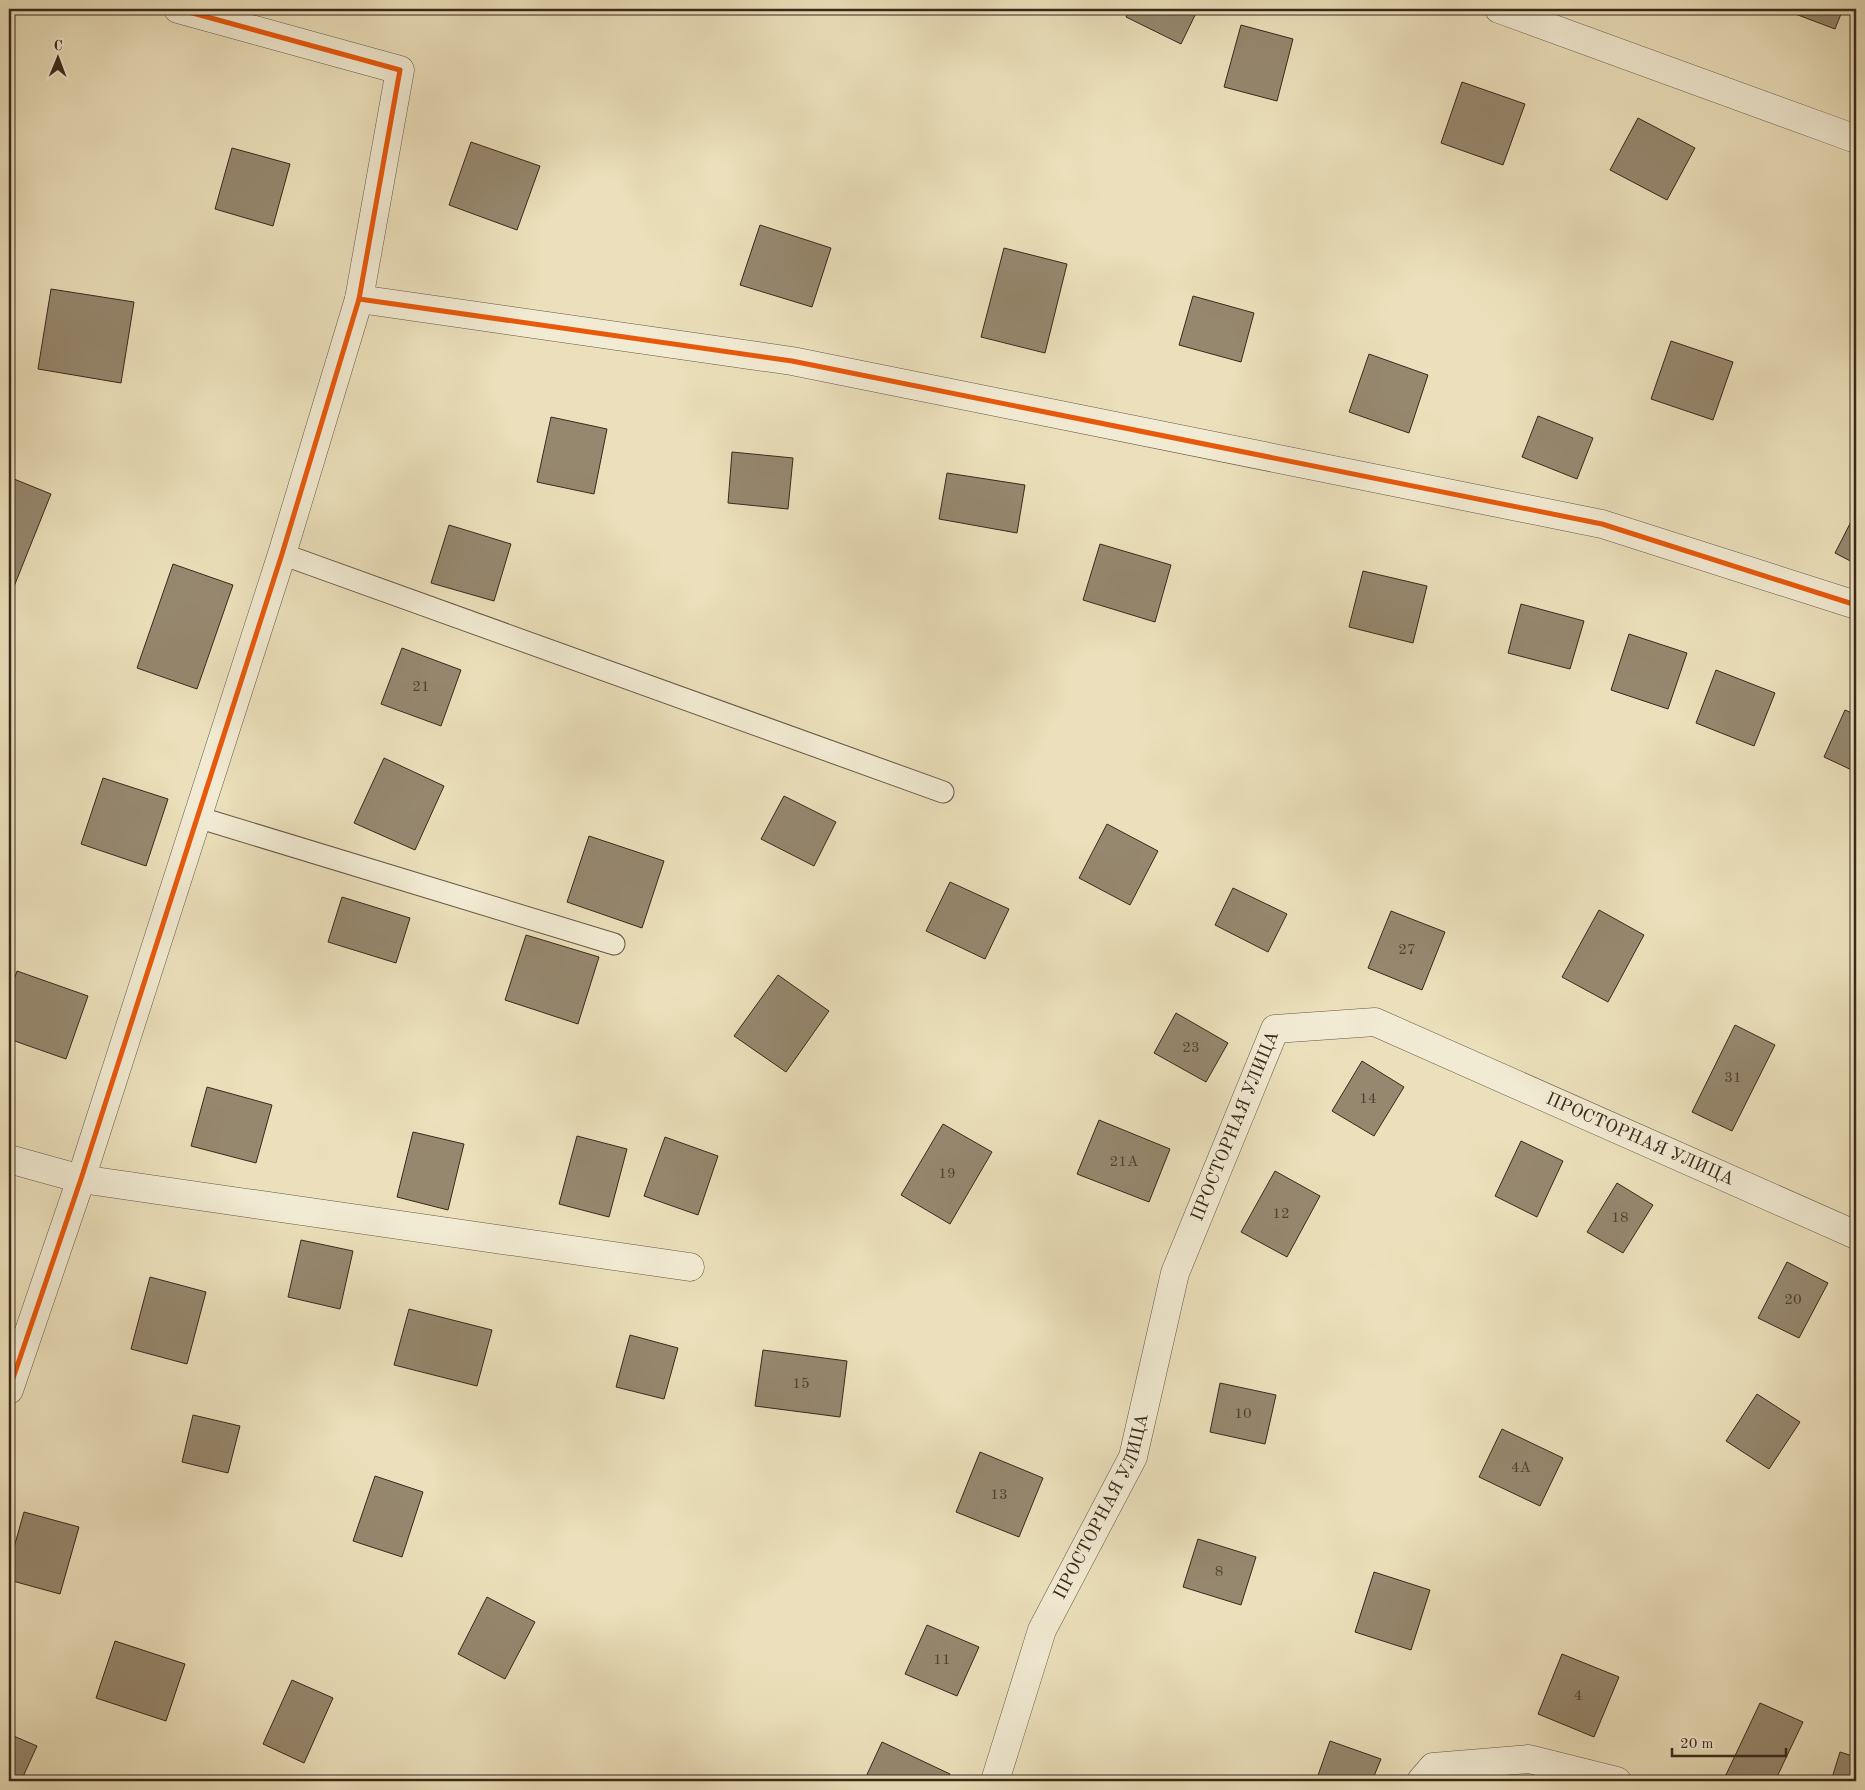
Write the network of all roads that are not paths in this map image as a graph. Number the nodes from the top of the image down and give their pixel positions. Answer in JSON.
{"nodes":[{"id":1,"x":178,"y":9,"type":"edge"},
{"id":2,"x":1499,"y":9,"type":"edge"},
{"id":3,"x":1856,"y":139,"type":"edge"},
{"id":4,"x":359,"y":299,"type":"junction"},
{"id":5,"x":282,"y":554,"type":"junction"},
{"id":6,"x":1856,"y":605,"type":"edge"},
{"id":7,"x":943,"y":792,"type":"dead end"},
{"id":8,"x":198,"y":817,"type":"junction"},
{"id":9,"x":614,"y":944,"type":"dead end"},
{"id":10,"x":9,"y":1159,"type":"edge"},
{"id":11,"x":81,"y":1179,"type":"junction"},
{"id":12,"x":1856,"y":1235,"type":"edge"},
{"id":13,"x":690,"y":1267,"type":"dead end"},
{"id":14,"x":9,"y":1390,"type":"edge"},
{"id":15,"x":995,"y":1781,"type":"edge"},
{"id":16,"x":1422,"y":1781,"type":"edge"},
{"id":17,"x":1617,"y":1781,"type":"edge"}],
"edges":[{"from":1,"to":4,"type":"street"},
{"from":2,"to":3,"type":"street"},
{"from":4,"to":5,"type":"street"},
{"from":4,"to":6,"type":"street"},
{"from":5,"to":7,"type":"lane"},
{"from":5,"to":8,"type":"street"},
{"from":8,"to":9,"type":"lane"},
{"from":8,"to":11,"type":"street"},
{"from":10,"to":11,"type":"street"},
{"from":11,"to":13,"type":"street"},
{"from":11,"to":14,"type":"street"},
{"from":12,"to":15,"type":"street","name":"ПРОСТОРНАЯ УЛИЦА"},
{"from":16,"to":17,"type":"street"}]}
